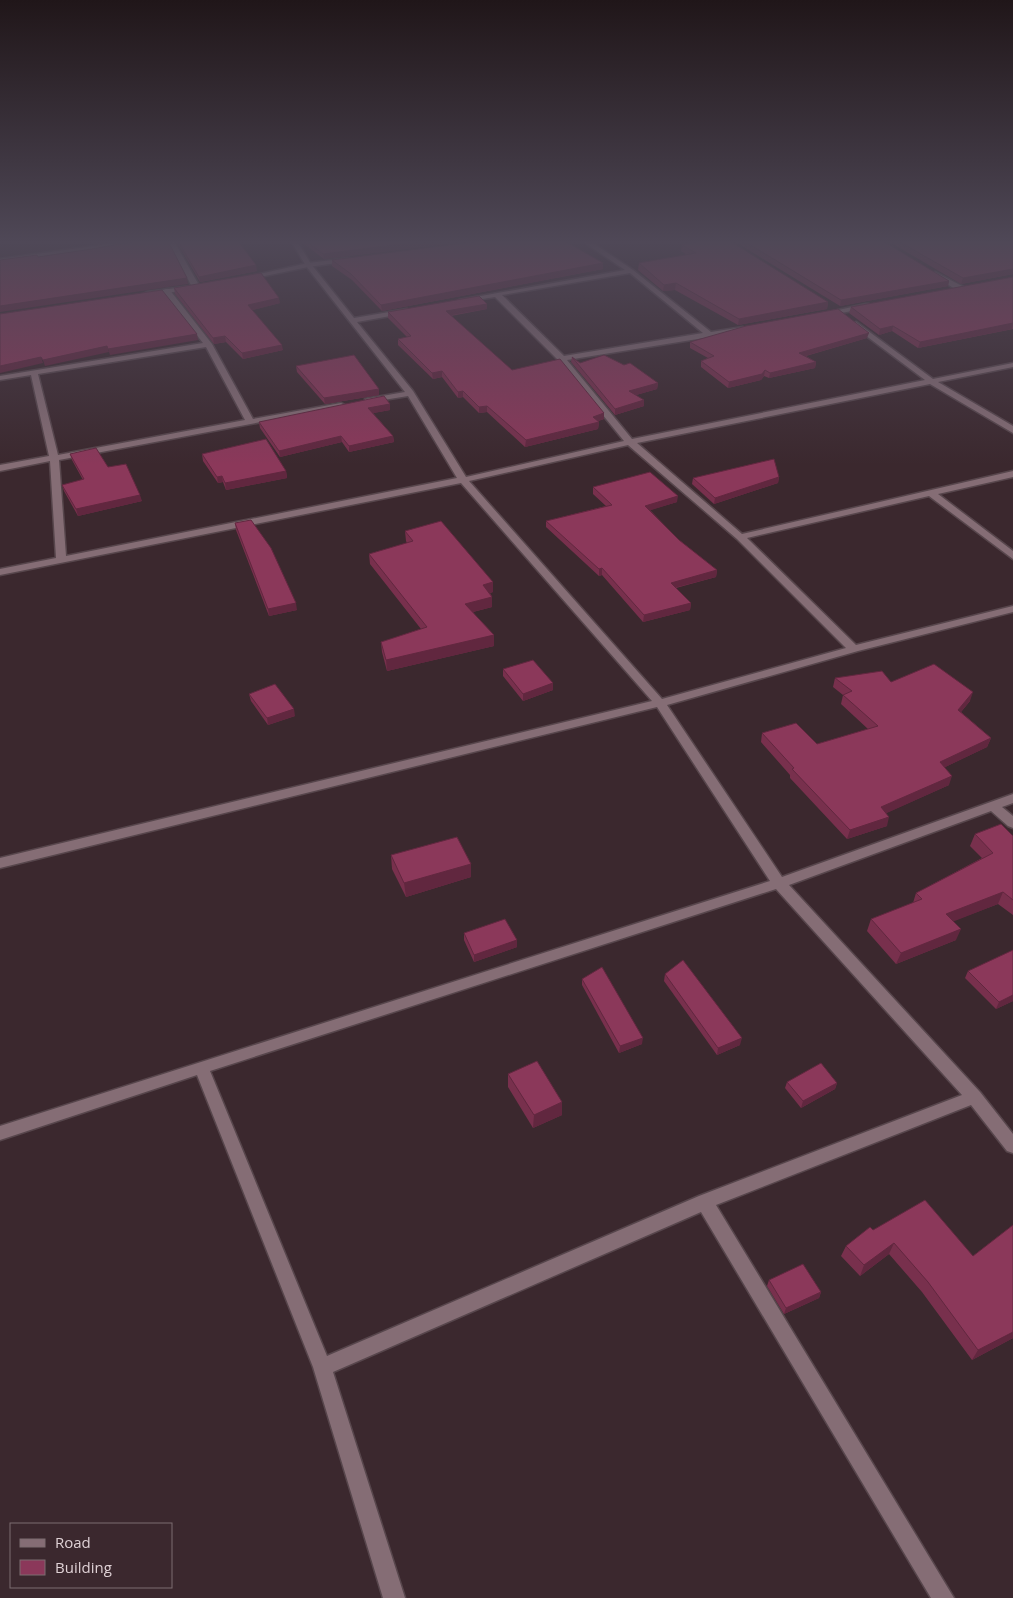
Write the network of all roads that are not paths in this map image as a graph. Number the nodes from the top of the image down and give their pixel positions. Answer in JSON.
{"nodes":[{"id":1,"x":185,"y":316,"type":"edge"},
{"id":2,"x":348,"y":316,"type":"edge"},
{"id":3,"x":381,"y":316,"type":"edge"},
{"id":4,"x":518,"y":316,"type":"edge"},
{"id":5,"x":686,"y":316,"type":"edge"},
{"id":6,"x":845,"y":316,"type":"edge"},
{"id":7,"x":352,"y":321,"type":"junction"},
{"id":8,"x":747,"y":328,"type":"edge"},
{"id":9,"x":710,"y":335,"type":"junction"},
{"id":10,"x":208,"y":344,"type":"junction"},
{"id":11,"x":562,"y":360,"type":"junction"},
{"id":12,"x":1013,"y":365,"type":"edge"},
{"id":13,"x":34,"y":372,"type":"junction"},
{"id":14,"x":0,"y":378,"type":"edge"},
{"id":15,"x":932,"y":382,"type":"junction"},
{"id":16,"x":410,"y":393,"type":"junction"},
{"id":17,"x":363,"y":402,"type":"edge"},
{"id":18,"x":354,"y":403,"type":"edge"},
{"id":19,"x":250,"y":421,"type":"junction"},
{"id":20,"x":1013,"y":430,"type":"edge"},
{"id":21,"x":630,"y":442,"type":"junction"},
{"id":22,"x":54,"y":458,"type":"junction"},
{"id":23,"x":0,"y":468,"type":"edge"},
{"id":24,"x":1013,"y":474,"type":"edge"},
{"id":25,"x":464,"y":480,"type":"junction"},
{"id":26,"x":930,"y":492,"type":"junction"},
{"id":27,"x":740,"y":537,"type":"junction"},
{"id":28,"x":1013,"y":556,"type":"edge"},
{"id":29,"x":61,"y":560,"type":"junction"},
{"id":30,"x":0,"y":572,"type":"edge"},
{"id":31,"x":1013,"y":609,"type":"edge"},
{"id":32,"x":854,"y":649,"type":"junction"},
{"id":33,"x":660,"y":703,"type":"junction"},
{"id":34,"x":1013,"y":798,"type":"edge"},
{"id":35,"x":992,"y":805,"type":"junction"},
{"id":36,"x":1013,"y":823,"type":"edge"},
{"id":37,"x":0,"y":863,"type":"edge"},
{"id":38,"x":779,"y":883,"type":"junction"},
{"id":39,"x":201,"y":1067,"type":"junction"},
{"id":40,"x":974,"y":1098,"type":"junction"},
{"id":41,"x":0,"y":1133,"type":"edge"},
{"id":42,"x":1013,"y":1146,"type":"edge"},
{"id":43,"x":705,"y":1202,"type":"junction"},
{"id":44,"x":322,"y":1367,"type":"junction"},
{"id":45,"x":938,"y":1596,"type":"edge"},
{"id":46,"x":394,"y":1598,"type":"edge"}],
"edges":[{"from":1,"to":10,"type":"street"},
{"from":2,"to":7,"type":"street"},
{"from":3,"to":7,"type":"street"},
{"from":4,"to":11,"type":"street"},
{"from":5,"to":9,"type":"street"},
{"from":6,"to":15,"type":"street"},
{"from":7,"to":16,"type":"street"},
{"from":8,"to":9,"type":"street"},
{"from":9,"to":11,"type":"street"},
{"from":10,"to":13,"type":"street"},
{"from":10,"to":19,"type":"street"},
{"from":11,"to":21,"type":"street"},
{"from":12,"to":15,"type":"street"},
{"from":13,"to":14,"type":"street"},
{"from":13,"to":22,"type":"street"},
{"from":15,"to":20,"type":"street"},
{"from":15,"to":21,"type":"street"},
{"from":16,"to":17,"type":"street"},
{"from":16,"to":25,"type":"street"},
{"from":18,"to":19,"type":"street"},
{"from":19,"to":22,"type":"street"},
{"from":21,"to":25,"type":"street"},
{"from":21,"to":27,"type":"street"},
{"from":22,"to":23,"type":"street"},
{"from":22,"to":29,"type":"street"},
{"from":24,"to":26,"type":"street"},
{"from":25,"to":29,"type":"street"},
{"from":25,"to":33,"type":"street"},
{"from":26,"to":27,"type":"street"},
{"from":26,"to":28,"type":"street"},
{"from":27,"to":32,"type":"street"},
{"from":29,"to":30,"type":"street"},
{"from":31,"to":32,"type":"street"},
{"from":32,"to":33,"type":"street"},
{"from":33,"to":37,"type":"street"},
{"from":33,"to":38,"type":"street"},
{"from":34,"to":35,"type":"street"},
{"from":35,"to":36,"type":"street"},
{"from":35,"to":38,"type":"street"},
{"from":38,"to":39,"type":"street"},
{"from":38,"to":40,"type":"street"},
{"from":39,"to":41,"type":"street"},
{"from":39,"to":44,"type":"street"},
{"from":40,"to":42,"type":"street"},
{"from":40,"to":43,"type":"street"},
{"from":43,"to":44,"type":"street"},
{"from":43,"to":45,"type":"street"},
{"from":44,"to":46,"type":"street"}]}
